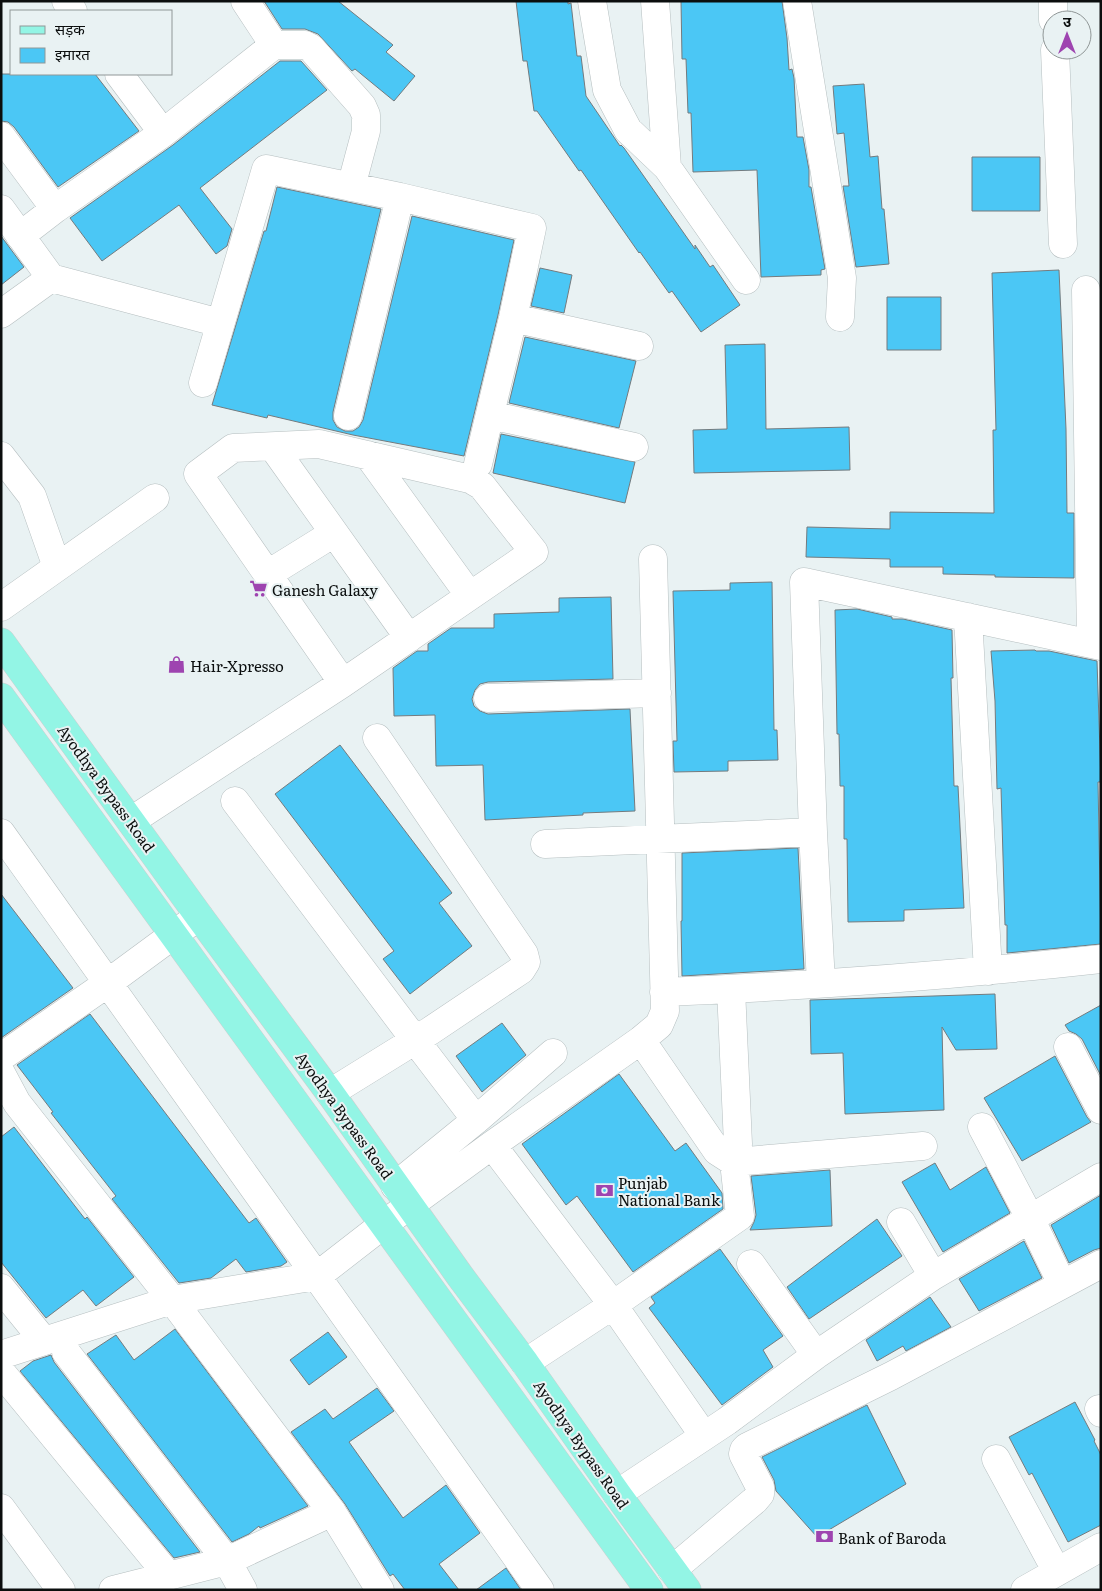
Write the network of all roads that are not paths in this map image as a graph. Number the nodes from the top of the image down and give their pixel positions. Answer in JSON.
{"nodes":[{"id":1,"x":245,"y":1,"type":"edge"},
{"id":2,"x":592,"y":1,"type":"edge"},
{"id":3,"x":655,"y":1,"type":"edge"},
{"id":4,"x":798,"y":1,"type":"edge"},
{"id":5,"x":274,"y":45,"type":"junction"},
{"id":6,"x":1055,"y":60,"type":"edge"},
{"id":7,"x":120,"y":75,"type":"edge"},
{"id":8,"x":163,"y":133,"type":"junction"},
{"id":9,"x":1,"y":136,"type":"edge"},
{"id":10,"x":667,"y":166,"type":"junction"},
{"id":11,"x":351,"y":187,"type":"junction"},
{"id":12,"x":400,"y":197,"type":"junction"},
{"id":13,"x":55,"y":209,"type":"junction"},
{"id":14,"x":1,"y":210,"type":"edge"},
{"id":15,"x":20,"y":236,"type":"junction"},
{"id":16,"x":1063,"y":244,"type":"dead end"},
{"id":17,"x":51,"y":278,"type":"junction"},
{"id":18,"x":746,"y":280,"type":"dead end"},
{"id":19,"x":1086,"y":290,"type":"dead end"},
{"id":20,"x":1,"y":314,"type":"edge"},
{"id":21,"x":840,"y":317,"type":"dead end"},
{"id":22,"x":513,"y":318,"type":"junction"},
{"id":23,"x":220,"y":323,"type":"junction"},
{"id":24,"x":640,"y":346,"type":"dead end"},
{"id":25,"x":203,"y":383,"type":"dead end"},
{"id":26,"x":490,"y":415,"type":"junction"},
{"id":27,"x":348,"y":416,"type":"dead end"},
{"id":28,"x":273,"y":447,"type":"junction"},
{"id":29,"x":634,"y":447,"type":"dead end"},
{"id":30,"x":368,"y":455,"type":"junction"},
{"id":31,"x":1,"y":456,"type":"edge"},
{"id":32,"x":478,"y":464,"type":"dead end"},
{"id":33,"x":1095,"y":489,"type":"edge"},
{"id":34,"x":155,"y":498,"type":"dead end"},
{"id":35,"x":334,"y":533,"type":"junction"},
{"id":36,"x":653,"y":559,"type":"dead end"},
{"id":37,"x":58,"y":567,"type":"junction"},
{"id":38,"x":268,"y":574,"type":"junction"},
{"id":39,"x":470,"y":596,"type":"junction"},
{"id":40,"x":1,"y":607,"type":"edge"},
{"id":41,"x":968,"y":617,"type":"junction"},
{"id":42,"x":409,"y":638,"type":"junction"},
{"id":43,"x":1,"y":642,"type":"edge"},
{"id":44,"x":1096,"y":645,"type":"edge"},
{"id":45,"x":343,"y":683,"type":"junction"},
{"id":46,"x":657,"y":693,"type":"junction"},
{"id":47,"x":1,"y":696,"type":"edge"},
{"id":48,"x":488,"y":698,"type":"dead end"},
{"id":49,"x":377,"y":738,"type":"dead end"},
{"id":50,"x":235,"y":801,"type":"dead end"},
{"id":51,"x":131,"y":821,"type":"junction"},
{"id":52,"x":813,"y":832,"type":"junction"},
{"id":53,"x":1,"y":833,"type":"edge"},
{"id":54,"x":660,"y":838,"type":"junction"},
{"id":55,"x":545,"y":844,"type":"dead end"},
{"id":56,"x":199,"y":916,"type":"junction"},
{"id":57,"x":173,"y":934,"type":"junction"},
{"id":58,"x":1101,"y":959,"type":"edge"},
{"id":59,"x":988,"y":971,"type":"junction"},
{"id":60,"x":108,"y":983,"type":"junction"},
{"id":61,"x":820,"y":983,"type":"junction"},
{"id":62,"x":731,"y":989,"type":"junction"},
{"id":63,"x":664,"y":992,"type":"junction"},
{"id":64,"x":414,"y":1040,"type":"junction"},
{"id":65,"x":641,"y":1040,"type":"junction"},
{"id":66,"x":1068,"y":1047,"type":"dead end"},
{"id":67,"x":553,"y":1052,"type":"dead end"},
{"id":68,"x":1,"y":1057,"type":"edge"},
{"id":69,"x":1,"y":1073,"type":"edge"},
{"id":70,"x":330,"y":1093,"type":"junction"},
{"id":71,"x":9,"y":1108,"type":"edge"},
{"id":72,"x":1101,"y":1110,"type":"edge"},
{"id":73,"x":476,"y":1120,"type":"junction"},
{"id":74,"x":982,"y":1127,"type":"dead end"},
{"id":75,"x":492,"y":1145,"type":"junction"},
{"id":76,"x":923,"y":1146,"type":"dead end"},
{"id":77,"x":734,"y":1162,"type":"junction"},
{"id":78,"x":1101,"y":1176,"type":"edge"},
{"id":79,"x":402,"y":1196,"type":"junction"},
{"id":80,"x":1030,"y":1218,"type":"junction"},
{"id":81,"x":901,"y":1222,"type":"dead end"},
{"id":82,"x":384,"y":1224,"type":"junction"},
{"id":83,"x":751,"y":1264,"type":"dead end"},
{"id":84,"x":1101,"y":1264,"type":"edge"},
{"id":85,"x":317,"y":1276,"type":"junction"},
{"id":86,"x":933,"y":1276,"type":"junction"},
{"id":87,"x":1062,"y":1284,"type":"junction"},
{"id":88,"x":1,"y":1288,"type":"edge"},
{"id":89,"x":172,"y":1300,"type":"junction"},
{"id":90,"x":613,"y":1305,"type":"junction"},
{"id":91,"x":55,"y":1347,"type":"junction"},
{"id":92,"x":816,"y":1355,"type":"junction"},
{"id":93,"x":1,"y":1356,"type":"edge"},
{"id":94,"x":526,"y":1363,"type":"junction"},
{"id":95,"x":1,"y":1372,"type":"edge"},
{"id":96,"x":704,"y":1436,"type":"junction"},
{"id":97,"x":996,"y":1459,"type":"dead end"},
{"id":98,"x":617,"y":1494,"type":"junction"},
{"id":99,"x":332,"y":1512,"type":"junction"},
{"id":100,"x":6,"y":1521,"type":"edge"},
{"id":101,"x":1101,"y":1548,"type":"edge"},
{"id":102,"x":227,"y":1561,"type":"junction"},
{"id":103,"x":1057,"y":1572,"type":"junction"},
{"id":104,"x":168,"y":1575,"type":"junction"},
{"id":105,"x":679,"y":1580,"type":"edge"},
{"id":106,"x":61,"y":1590,"type":"edge"},
{"id":107,"x":112,"y":1590,"type":"edge"},
{"id":108,"x":243,"y":1590,"type":"edge"},
{"id":109,"x":380,"y":1590,"type":"edge"},
{"id":110,"x":540,"y":1590,"type":"edge"},
{"id":111,"x":649,"y":1590,"type":"edge"},
{"id":112,"x":1025,"y":1590,"type":"edge"}],
"edges":[{"from":1,"to":5,"type":"street"},
{"from":2,"to":10,"type":"street"},
{"from":3,"to":10,"type":"street"},
{"from":4,"to":21,"type":"street"},
{"from":5,"to":8,"type":"street"},
{"from":5,"to":11,"type":"street"},
{"from":6,"to":16,"type":"street"},
{"from":7,"to":8,"type":"street"},
{"from":8,"to":13,"type":"street"},
{"from":9,"to":13,"type":"street"},
{"from":10,"to":18,"type":"street"},
{"from":11,"to":12,"type":"street"},
{"from":11,"to":23,"type":"street"},
{"from":12,"to":22,"type":"street"},
{"from":12,"to":27,"type":"street"},
{"from":13,"to":15,"type":"street"},
{"from":14,"to":15,"type":"street"},
{"from":15,"to":17,"type":"street"},
{"from":17,"to":20,"type":"street"},
{"from":17,"to":23,"type":"street"},
{"from":19,"to":33,"type":"street"},
{"from":22,"to":24,"type":"street"},
{"from":22,"to":26,"type":"street"},
{"from":23,"to":25,"type":"street"},
{"from":26,"to":29,"type":"street"},
{"from":26,"to":32,"type":"street"},
{"from":28,"to":30,"type":"street"},
{"from":28,"to":35,"type":"street"},
{"from":28,"to":38,"type":"street"},
{"from":30,"to":39,"type":"street"},
{"from":30,"to":39,"type":"street"},
{"from":31,"to":37,"type":"street"},
{"from":33,"to":44,"type":"street"},
{"from":34,"to":37,"type":"street"},
{"from":35,"to":38,"type":"street"},
{"from":35,"to":42,"type":"street"},
{"from":36,"to":46,"type":"street"},
{"from":37,"to":40,"type":"street"},
{"from":38,"to":45,"type":"street"},
{"from":39,"to":42,"type":"street"},
{"from":41,"to":44,"type":"street"},
{"from":41,"to":52,"type":"street"},
{"from":41,"to":59,"type":"street"},
{"from":42,"to":45,"type":"street"},
{"from":43,"to":51,"type":"main road","name":"Ayodhya Bypass Road"},
{"from":45,"to":51,"type":"street"},
{"from":46,"to":48,"type":"street"},
{"from":46,"to":54,"type":"street"},
{"from":47,"to":57,"type":"main road","name":"Ayodhya Bypass Road"},
{"from":49,"to":64,"type":"street"},
{"from":50,"to":64,"type":"street"},
{"from":51,"to":56,"type":"main road","name":"Ayodhya Bypass Road"},
{"from":52,"to":54,"type":"street"},
{"from":52,"to":61,"type":"street"},
{"from":53,"to":60,"type":"street"},
{"from":54,"to":55,"type":"street"},
{"from":54,"to":63,"type":"street"},
{"from":56,"to":57,"type":"street"},
{"from":56,"to":70,"type":"main road","name":"Ayodhya Bypass Road"},
{"from":57,"to":60,"type":"street"},
{"from":57,"to":82,"type":"main road","name":"Ayodhya Bypass Road"},
{"from":58,"to":59,"type":"street"},
{"from":59,"to":61,"type":"street"},
{"from":60,"to":68,"type":"street"},
{"from":60,"to":85,"type":"street"},
{"from":61,"to":62,"type":"street"},
{"from":62,"to":63,"type":"street"},
{"from":62,"to":77,"type":"street"},
{"from":63,"to":65,"type":"street"},
{"from":64,"to":70,"type":"street"},
{"from":64,"to":73,"type":"street"},
{"from":65,"to":75,"type":"street"},
{"from":65,"to":77,"type":"street"},
{"from":66,"to":72,"type":"street"},
{"from":67,"to":73,"type":"street"},
{"from":69,"to":71,"type":"street"},
{"from":70,"to":79,"type":"main road","name":"Ayodhya Bypass Road"},
{"from":71,"to":89,"type":"street"},
{"from":73,"to":79,"type":"street"},
{"from":74,"to":80,"type":"street"},
{"from":75,"to":79,"type":"street"},
{"from":75,"to":90,"type":"street"},
{"from":76,"to":77,"type":"street"},
{"from":77,"to":90,"type":"street"},
{"from":78,"to":80,"type":"street"},
{"from":79,"to":82,"type":"street"},
{"from":79,"to":94,"type":"main road","name":"Ayodhya Bypass Road"},
{"from":80,"to":86,"type":"street"},
{"from":80,"to":87,"type":"street"},
{"from":81,"to":86,"type":"street"},
{"from":82,"to":85,"type":"street"},
{"from":82,"to":111,"type":"main road","name":"Ayodhya Bypass Road"},
{"from":83,"to":92,"type":"street"},
{"from":84,"to":87,"type":"street"},
{"from":85,"to":89,"type":"street"},
{"from":85,"to":110,"type":"street"},
{"from":86,"to":92,"type":"street"},
{"from":87,"to":105,"type":"street"},
{"from":88,"to":91,"type":"street"},
{"from":89,"to":91,"type":"street"},
{"from":89,"to":99,"type":"street"},
{"from":90,"to":94,"type":"street"},
{"from":90,"to":96,"type":"street"},
{"from":91,"to":93,"type":"street"},
{"from":91,"to":102,"type":"street"},
{"from":92,"to":96,"type":"street"},
{"from":94,"to":98,"type":"main road","name":"Ayodhya Bypass Road"},
{"from":95,"to":104,"type":"street"},
{"from":96,"to":98,"type":"street"},
{"from":97,"to":103,"type":"street"},
{"from":98,"to":105,"type":"main road","name":"Ayodhya Bypass Road"},
{"from":99,"to":102,"type":"street"},
{"from":99,"to":109,"type":"street"},
{"from":100,"to":106,"type":"street"},
{"from":101,"to":103,"type":"street"},
{"from":102,"to":104,"type":"street"},
{"from":102,"to":108,"type":"street"},
{"from":103,"to":112,"type":"street"},
{"from":104,"to":107,"type":"street"}]}
